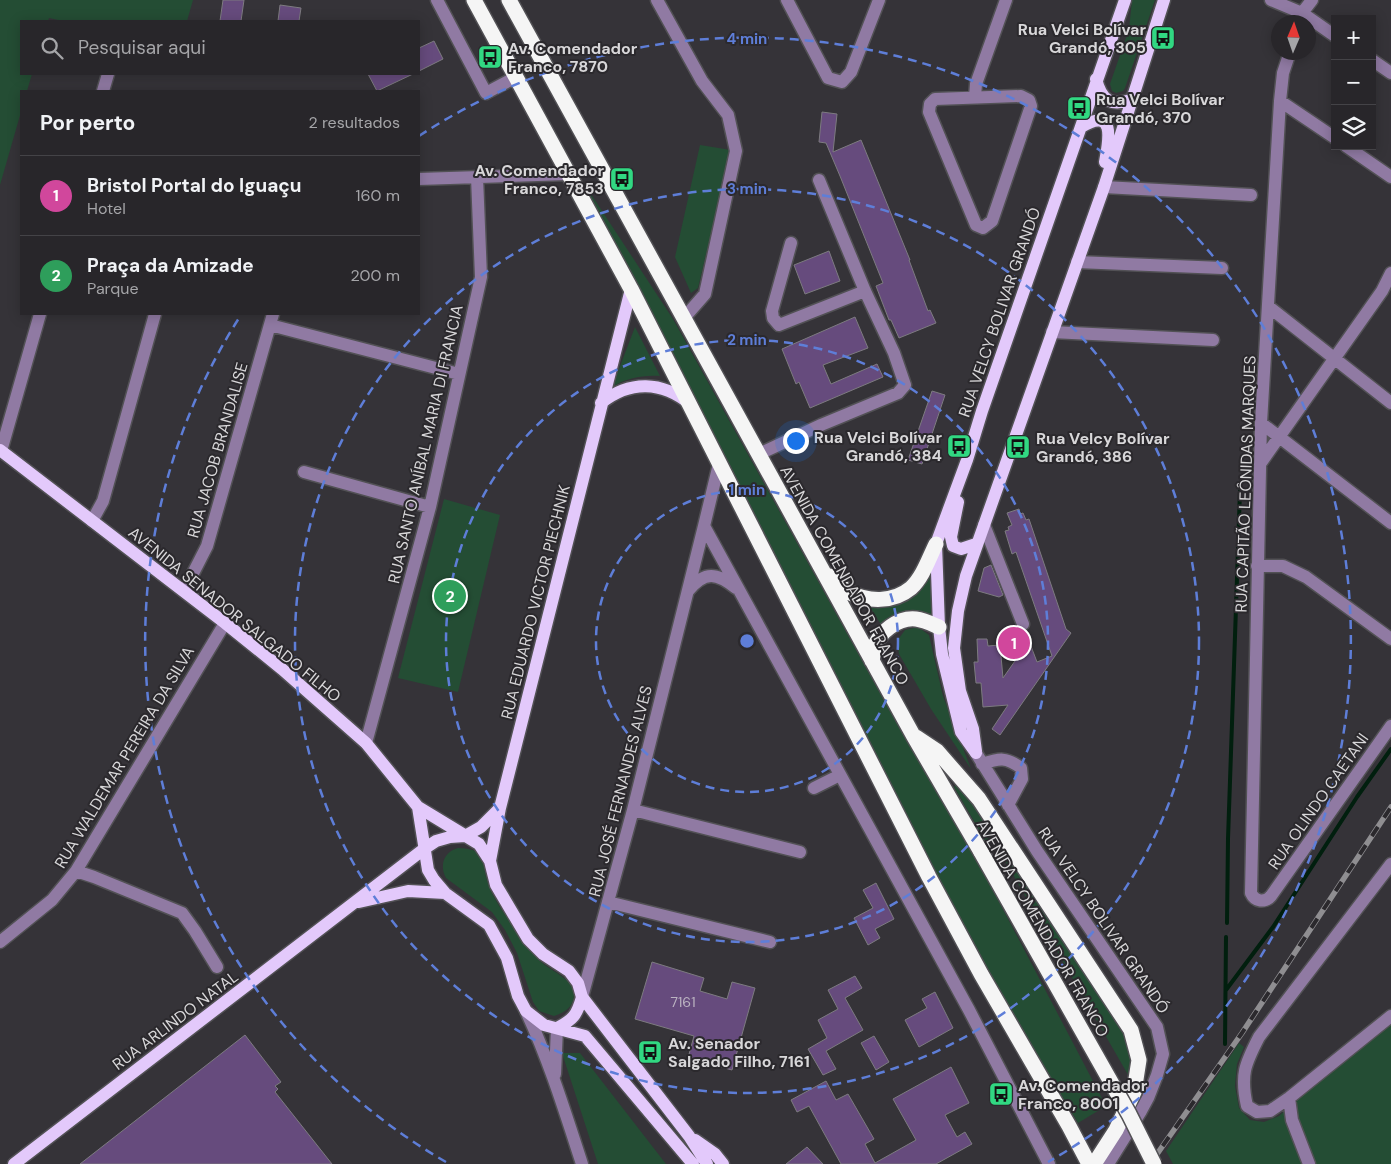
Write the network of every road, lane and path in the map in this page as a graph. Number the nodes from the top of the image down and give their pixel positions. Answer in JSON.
{"nodes":[{"id":1,"x":437,"y":0,"type":"edge"},
{"id":2,"x":474,"y":0,"type":"edge"},
{"id":3,"x":509,"y":0,"type":"edge"},
{"id":4,"x":656,"y":0,"type":"edge"},
{"id":5,"x":787,"y":0,"type":"edge"},
{"id":6,"x":879,"y":0,"type":"edge"},
{"id":7,"x":1006,"y":0,"type":"edge"},
{"id":8,"x":1125,"y":0,"type":"edge"},
{"id":9,"x":1164,"y":0,"type":"edge"},
{"id":10,"x":1271,"y":0,"type":"edge"},
{"id":11,"x":1312,"y":0,"type":"edge"},
{"id":12,"x":1295,"y":15,"type":"edge"},
{"id":13,"x":1302,"y":15,"type":"edge"},
{"id":14,"x":1316,"y":26,"type":"edge"},
{"id":15,"x":1331,"y":34,"type":"edge"},
{"id":16,"x":1287,"y":60,"type":"edge"},
{"id":17,"x":1376,"y":63,"type":"edge"},
{"id":18,"x":1391,"y":73,"type":"edge"},
{"id":19,"x":108,"y":75,"type":"edge"},
{"id":20,"x":516,"y":77,"type":"junction"},
{"id":21,"x":1096,"y":79,"type":"junction"},
{"id":22,"x":103,"y":90,"type":"edge"},
{"id":23,"x":975,"y":97,"type":"junction"},
{"id":24,"x":1133,"y":99,"type":"junction"},
{"id":25,"x":1280,"y":100,"type":"junction"},
{"id":26,"x":1081,"y":127,"type":"junction"},
{"id":27,"x":1331,"y":135,"type":"edge"},
{"id":28,"x":1352,"y":150,"type":"edge"},
{"id":29,"x":568,"y":174,"type":"junction"},
{"id":30,"x":477,"y":177,"type":"junction"},
{"id":31,"x":1391,"y":177,"type":"edge"},
{"id":32,"x":420,"y":179,"type":"edge"},
{"id":33,"x":819,"y":180,"type":"dead end"},
{"id":34,"x":1104,"y":187,"type":"junction"},
{"id":35,"x":1251,"y":195,"type":"dead end"},
{"id":36,"x":791,"y":243,"type":"dead end"},
{"id":37,"x":1077,"y":262,"type":"junction"},
{"id":38,"x":1222,"y":268,"type":"dead end"},
{"id":39,"x":1391,"y":273,"type":"edge"},
{"id":40,"x":631,"y":289,"type":"junction"},
{"id":41,"x":865,"y":291,"type":"junction"},
{"id":42,"x":1386,"y":294,"type":"edge"},
{"id":43,"x":1269,"y":307,"type":"junction"},
{"id":44,"x":40,"y":315,"type":"edge"},
{"id":45,"x":155,"y":315,"type":"edge"},
{"id":46,"x":684,"y":318,"type":"junction"},
{"id":47,"x":271,"y":319,"type":"edge"},
{"id":48,"x":1052,"y":332,"type":"junction"},
{"id":49,"x":1213,"y":340,"type":"dead end"},
{"id":50,"x":1334,"y":358,"type":"junction"},
{"id":51,"x":459,"y":374,"type":"junction"},
{"id":52,"x":602,"y":403,"type":"junction"},
{"id":53,"x":1391,"y":403,"type":"edge"},
{"id":54,"x":691,"y":406,"type":"junction"},
{"id":55,"x":1261,"y":423,"type":"junction"},
{"id":56,"x":1279,"y":437,"type":"junction"},
{"id":57,"x":1,"y":451,"type":"edge"},
{"id":58,"x":759,"y":454,"type":"junction"},
{"id":59,"x":967,"y":460,"type":"junction"},
{"id":60,"x":719,"y":464,"type":"junction"},
{"id":61,"x":1260,"y":464,"type":"junction"},
{"id":62,"x":304,"y":472,"type":"dead end"},
{"id":63,"x":430,"y":507,"type":"junction"},
{"id":64,"x":92,"y":521,"type":"junction"},
{"id":65,"x":1391,"y":523,"type":"edge"},
{"id":66,"x":984,"y":524,"type":"junction"},
{"id":67,"x":704,"y":526,"type":"junction"},
{"id":68,"x":936,"y":544,"type":"junction"},
{"id":69,"x":976,"y":544,"type":"junction"},
{"id":70,"x":1257,"y":566,"type":"junction"},
{"id":71,"x":822,"y":569,"type":"junction"},
{"id":72,"x":738,"y":590,"type":"junction"},
{"id":73,"x":687,"y":591,"type":"junction"},
{"id":74,"x":184,"y":592,"type":"junction"},
{"id":75,"x":225,"y":623,"type":"junction"},
{"id":76,"x":1023,"y":624,"type":"dead end"},
{"id":77,"x":939,"y":627,"type":"junction"},
{"id":78,"x":1391,"y":639,"type":"edge"},
{"id":79,"x":872,"y":661,"type":"junction"},
{"id":80,"x":1391,"y":726,"type":"edge"},
{"id":81,"x":913,"y":735,"type":"junction"},
{"id":82,"x":366,"y":743,"type":"junction"},
{"id":83,"x":979,"y":758,"type":"junction"},
{"id":84,"x":840,"y":775,"type":"junction"},
{"id":85,"x":814,"y":788,"type":"dead end"},
{"id":86,"x":1008,"y":805,"type":"junction"},
{"id":87,"x":418,"y":807,"type":"junction"},
{"id":88,"x":500,"y":808,"type":"junction"},
{"id":89,"x":633,"y":810,"type":"junction"},
{"id":90,"x":465,"y":836,"type":"junction"},
{"id":91,"x":424,"y":849,"type":"junction"},
{"id":92,"x":800,"y":852,"type":"dead end"},
{"id":93,"x":490,"y":861,"type":"junction"},
{"id":94,"x":1391,"y":864,"type":"edge"},
{"id":95,"x":76,"y":871,"type":"junction"},
{"id":96,"x":445,"y":893,"type":"junction"},
{"id":97,"x":1271,"y":896,"type":"joint"},
{"id":98,"x":356,"y":902,"type":"junction"},
{"id":99,"x":608,"y":902,"type":"junction"},
{"id":100,"x":0,"y":942,"type":"edge"},
{"id":101,"x":770,"y":942,"type":"dead end"},
{"id":102,"x":217,"y":967,"type":"dead end"},
{"id":103,"x":582,"y":997,"type":"junction"},
{"id":104,"x":526,"y":1011,"type":"junction"},
{"id":105,"x":1391,"y":1016,"type":"edge"},
{"id":106,"x":557,"y":1028,"type":"junction"},
{"id":107,"x":554,"y":1079,"type":"junction"},
{"id":108,"x":1289,"y":1098,"type":"junction"},
{"id":109,"x":689,"y":1136,"type":"junction"},
{"id":110,"x":14,"y":1164,"type":"edge"},
{"id":111,"x":582,"y":1164,"type":"edge"},
{"id":112,"x":693,"y":1164,"type":"edge"},
{"id":113,"x":707,"y":1164,"type":"edge"},
{"id":114,"x":723,"y":1164,"type":"edge"},
{"id":115,"x":1049,"y":1164,"type":"edge"},
{"id":116,"x":1090,"y":1164,"type":"edge"},
{"id":117,"x":1108,"y":1164,"type":"edge"},
{"id":118,"x":1154,"y":1164,"type":"edge"},
{"id":119,"x":1309,"y":1164,"type":"edge"}],
"edges":[{"from":1,"to":20,"type":"street"},
{"from":2,"to":20,"type":"highway"},
{"from":3,"to":46,"type":"highway","name":"AVENIDA COMENDADOR FRANCO"},
{"from":4,"to":46,"type":"street"},
{"from":5,"to":6,"type":"street"},
{"from":7,"to":23,"type":"street"},
{"from":8,"to":21,"type":"main road","name":"RUA VELCY BOLIVAR GRANDÓ"},
{"from":9,"to":24,"type":"main road","name":"RUA VELCY BOLIVAR GRANDÓ"},
{"from":10,"to":12,"type":"street"},
{"from":11,"to":13,"type":"street"},
{"from":14,"to":15,"type":"street"},
{"from":16,"to":25,"type":"street","name":"RUA CAPITÃO LEÔNIDAS MARQUES"},
{"from":17,"to":18,"type":"street"},
{"from":19,"to":22,"type":"street"},
{"from":20,"to":29,"type":"highway"},
{"from":21,"to":24,"type":"main road"},
{"from":21,"to":26,"type":"main road","name":"RUA VELCY BOLIVAR GRANDÓ"},
{"from":23,"to":23,"type":"street"},
{"from":24,"to":34,"type":"main road","name":"RUA VELCY BOLIVAR GRANDÓ"},
{"from":25,"to":27,"type":"street"},
{"from":25,"to":43,"type":"street","name":"RUA CAPITÃO LEÔNIDAS MARQUES"},
{"from":26,"to":34,"type":"main road"},
{"from":26,"to":59,"type":"main road","name":"RUA VELCY BOLIVAR GRANDÓ"},
{"from":28,"to":31,"type":"street"},
{"from":29,"to":30,"type":"street"},
{"from":29,"to":40,"type":"highway"},
{"from":30,"to":32,"type":"street"},
{"from":30,"to":51,"type":"street","name":"RUA SANTO ANÍBAL MARIA DI FRANCIA"},
{"from":33,"to":41,"type":"street"},
{"from":34,"to":35,"type":"street"},
{"from":34,"to":37,"type":"main road","name":"RUA VELCY BOLIVAR GRANDÓ"},
{"from":36,"to":41,"type":"street"},
{"from":37,"to":38,"type":"street"},
{"from":37,"to":48,"type":"main road","name":"RUA VELCY BOLIVAR GRANDÓ"},
{"from":39,"to":42,"type":"street"},
{"from":40,"to":52,"type":"main road","name":"RUA EDUARDO VICTOR PIECHNIK"},
{"from":40,"to":54,"type":"highway"},
{"from":41,"to":58,"type":"street"},
{"from":42,"to":50,"type":"street"},
{"from":43,"to":50,"type":"street"},
{"from":43,"to":55,"type":"street","name":"RUA CAPITÃO LEÔNIDAS MARQUES"},
{"from":44,"to":57,"type":"street"},
{"from":45,"to":64,"type":"street"},
{"from":46,"to":58,"type":"highway","name":"AVENIDA COMENDADOR FRANCO"},
{"from":47,"to":51,"type":"street"},
{"from":47,"to":74,"type":"street","name":"RUA JACOB BRANDALISE"},
{"from":48,"to":49,"type":"street"},
{"from":48,"to":66,"type":"main road","name":"RUA VELCY BOLIVAR GRANDÓ"},
{"from":50,"to":53,"type":"street"},
{"from":50,"to":56,"type":"street"},
{"from":51,"to":63,"type":"street","name":"RUA SANTO ANÍBAL MARIA DI FRANCIA"},
{"from":52,"to":54,"type":"main road"},
{"from":52,"to":88,"type":"main road","name":"RUA EDUARDO VICTOR PIECHNIK"},
{"from":54,"to":60,"type":"highway"},
{"from":55,"to":56,"type":"street"},
{"from":55,"to":61,"type":"street","name":"RUA CAPITÃO LEÔNIDAS MARQUES"},
{"from":56,"to":61,"type":"street"},
{"from":56,"to":65,"type":"street"},
{"from":57,"to":64,"type":"main road","name":"AVENIDA SENADOR SALGADO FILHO"},
{"from":58,"to":71,"type":"highway","name":"AVENIDA COMENDADOR FRANCO"},
{"from":59,"to":68,"type":"main road","name":"RUA VELCY BOLIVAR GRANDÓ"},
{"from":59,"to":69,"type":"main road"},
{"from":60,"to":67,"type":"street"},
{"from":60,"to":116,"type":"highway"},
{"from":61,"to":70,"type":"street","name":"RUA CAPITÃO LEÔNIDAS MARQUES"},
{"from":62,"to":63,"type":"street"},
{"from":63,"to":82,"type":"street","name":"RUA SANTO ANÍBAL MARIA DI FRANCIA"},
{"from":64,"to":74,"type":"main road","name":"AVENIDA SENADOR SALGADO FILHO"},
{"from":66,"to":69,"type":"main road","name":"RUA VELCY BOLIVAR GRANDÓ"},
{"from":66,"to":76,"type":"street"},
{"from":67,"to":72,"type":"street"},
{"from":67,"to":73,"type":"street","name":"RUA JOSÉ FERNANDES ALVES"},
{"from":68,"to":71,"type":"highway"},
{"from":68,"to":77,"type":"main road","name":"RUA VELCY BOLIVAR GRANDÓ"},
{"from":69,"to":83,"type":"main road","name":"RUA VELCY BOLIVAR GRANDÓ"},
{"from":70,"to":78,"type":"street"},
{"from":70,"to":97,"type":"street","name":"RUA CAPITÃO LEÔNIDAS MARQUES"},
{"from":71,"to":79,"type":"highway","name":"AVENIDA COMENDADOR FRANCO"},
{"from":72,"to":73,"type":"street"},
{"from":72,"to":84,"type":"street"},
{"from":73,"to":89,"type":"street","name":"RUA JOSÉ FERNANDES ALVES"},
{"from":74,"to":75,"type":"main road","name":"AVENIDA SENADOR SALGADO FILHO"},
{"from":75,"to":82,"type":"main road","name":"AVENIDA SENADOR SALGADO FILHO"},
{"from":75,"to":95,"type":"street","name":"RUA WALDEMAR PEREIRA DA SILVA"},
{"from":77,"to":79,"type":"highway"},
{"from":77,"to":83,"type":"main road","name":"RUA VELCY BOLIVAR GRANDÓ"},
{"from":79,"to":81,"type":"highway","name":"AVENIDA COMENDADOR FRANCO"},
{"from":80,"to":97,"type":"street","name":"RUA OLINDO CAETANI"},
{"from":81,"to":116,"type":"highway"},
{"from":81,"to":118,"type":"highway","name":"AVENIDA COMENDADOR FRANCO","bridge":true},
{"from":82,"to":87,"type":"main road","name":"AVENIDA SENADOR SALGADO FILHO"},
{"from":83,"to":86,"type":"street","name":"RUA VELCY BOLIVAR GRANDÓ"},
{"from":83,"to":86,"type":"street"},
{"from":84,"to":85,"type":"street"},
{"from":84,"to":115,"type":"street"},
{"from":86,"to":117,"type":"street","name":"RUA VELCY BOLIVAR GRANDÓ"},
{"from":87,"to":90,"type":"main road","name":"AVENIDA SENADOR SALGADO FILHO"},
{"from":87,"to":91,"type":"main road"},
{"from":88,"to":90,"type":"main road"},
{"from":88,"to":93,"type":"main road","name":"RUA EDUARDO VICTOR PIECHNIK"},
{"from":89,"to":92,"type":"street"},
{"from":89,"to":99,"type":"street","name":"RUA JOSÉ FERNANDES ALVES"},
{"from":90,"to":91,"type":"main road","name":"RUA ARLINDO NATAL"},
{"from":90,"to":93,"type":"main road","name":"AVENIDA SENADOR SALGADO FILHO"},
{"from":91,"to":96,"type":"main road"},
{"from":91,"to":98,"type":"main road","name":"RUA ARLINDO NATAL"},
{"from":93,"to":103,"type":"main road","name":"AVENIDA SENADOR SALGADO FILHO"},
{"from":94,"to":108,"type":"street"},
{"from":95,"to":100,"type":"street","name":"RUA WALDEMAR PEREIRA DA SILVA"},
{"from":95,"to":102,"type":"street"},
{"from":96,"to":98,"type":"main road","name":"RUA ARLINDO NATAL"},
{"from":96,"to":104,"type":"main road"},
{"from":98,"to":110,"type":"main road","name":"RUA ARLINDO NATAL"},
{"from":99,"to":101,"type":"street"},
{"from":99,"to":103,"type":"street","name":"RUA JOSÉ FERNANDES ALVES"},
{"from":103,"to":106,"type":"main road"},
{"from":103,"to":109,"type":"main road","name":"AVENIDA SENADOR SALGADO FILHO"},
{"from":104,"to":106,"type":"main road"},
{"from":104,"to":107,"type":"street"},
{"from":105,"to":108,"type":"street"},
{"from":106,"to":107,"type":"street"},
{"from":106,"to":112,"type":"main road"},
{"from":107,"to":111,"type":"street"},
{"from":108,"to":119,"type":"street"},
{"from":109,"to":113,"type":"main road","name":"AVENIDA SENADOR SALGADO FILHO"},
{"from":109,"to":114,"type":"main road"}]}
